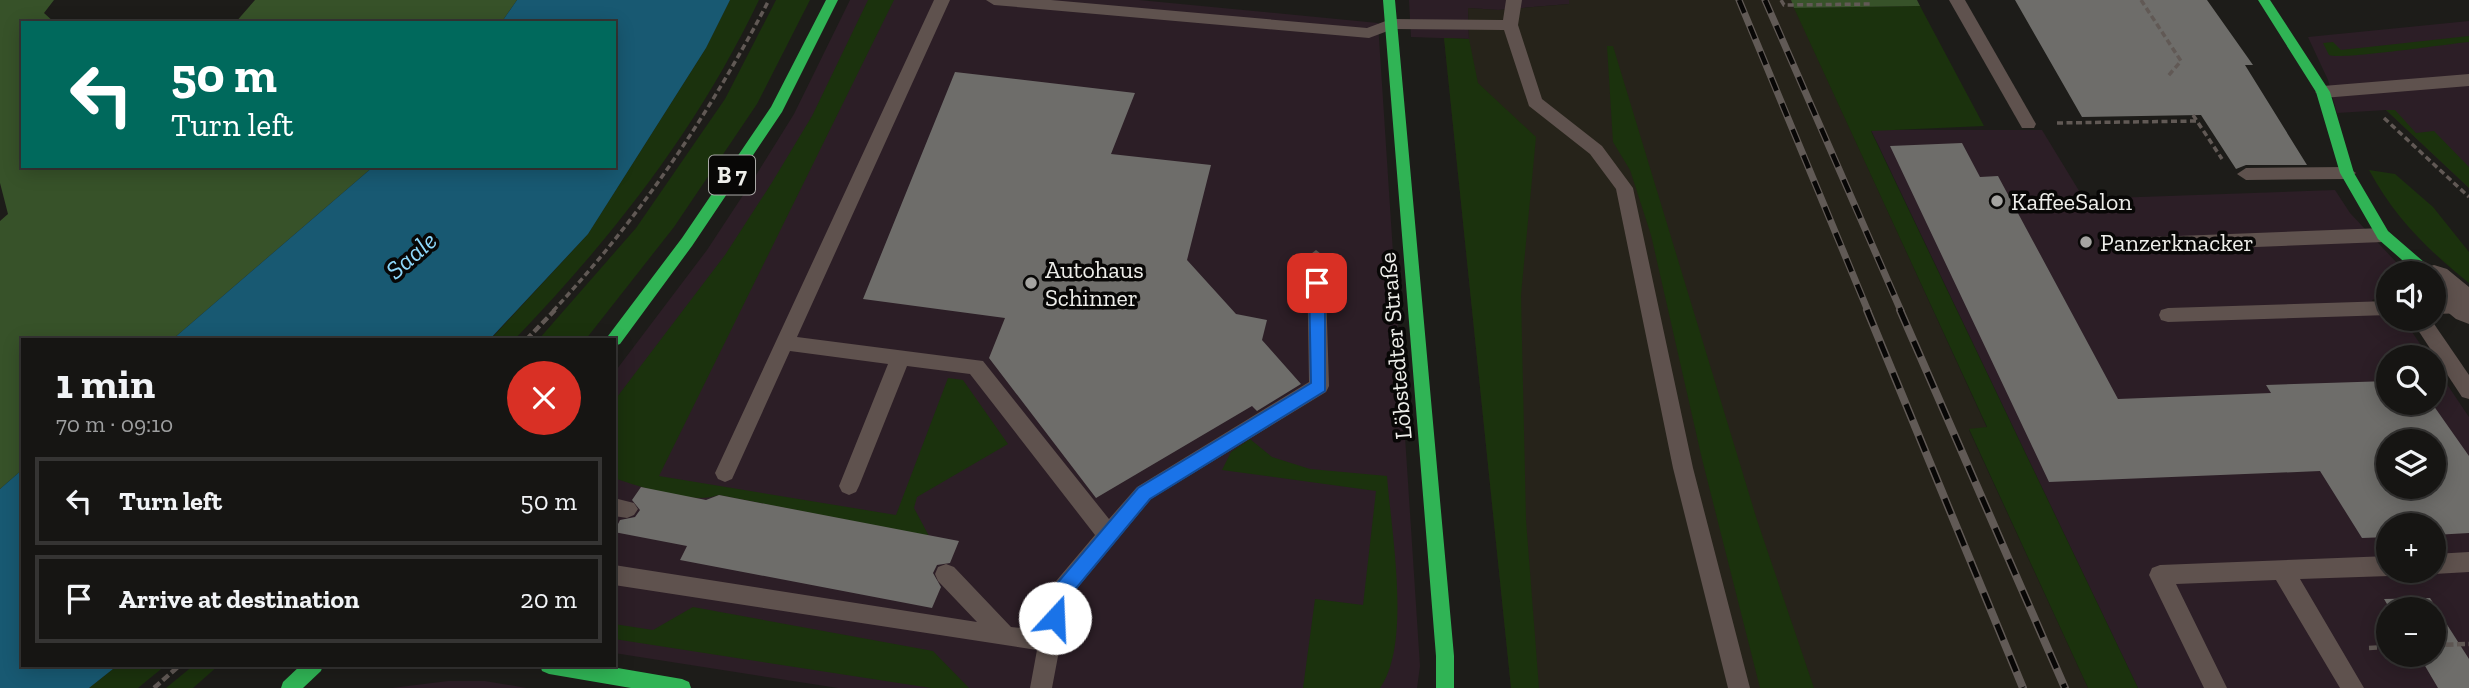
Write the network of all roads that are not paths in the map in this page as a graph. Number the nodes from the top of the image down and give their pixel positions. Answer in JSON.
{"nodes":[{"id":1,"x":832,"y":0,"type":"edge"},
{"id":2,"x":943,"y":0,"type":"edge"},
{"id":3,"x":994,"y":0,"type":"edge"},
{"id":4,"x":1390,"y":0,"type":"edge"},
{"id":5,"x":1514,"y":0,"type":"edge"},
{"id":6,"x":1957,"y":0,"type":"edge"},
{"id":7,"x":2264,"y":0,"type":"edge"},
{"id":8,"x":1391,"y":24,"type":"junction"},
{"id":9,"x":1510,"y":24,"type":"junction"},
{"id":10,"x":2469,"y":80,"type":"edge"},
{"id":11,"x":2330,"y":92,"type":"junction"},
{"id":12,"x":2028,"y":124,"type":"road end"},
{"id":13,"x":2347,"y":173,"type":"junction"},
{"id":14,"x":2246,"y":174,"type":"road end"},
{"id":15,"x":2383,"y":235,"type":"junction"},
{"id":16,"x":2126,"y":245,"type":"dead end"},
{"id":17,"x":1316,"y":257,"type":"dead end"},
{"id":18,"x":2413,"y":261,"type":"edge"},
{"id":19,"x":2376,"y":308,"type":"edge"},
{"id":20,"x":2168,"y":316,"type":"dead end"},
{"id":21,"x":2428,"y":331,"type":"edge"},
{"id":22,"x":615,"y":338,"type":"edge"},
{"id":23,"x":784,"y":343,"type":"junction"},
{"id":24,"x":900,"y":358,"type":"junction"},
{"id":25,"x":2469,"y":391,"type":"edge"},
{"id":26,"x":725,"y":473,"type":"dead end"},
{"id":27,"x":849,"y":486,"type":"dead end"},
{"id":28,"x":1109,"y":537,"type":"junction"},
{"id":29,"x":2469,"y":562,"type":"edge"},
{"id":30,"x":2446,"y":563,"type":"edge"},
{"id":31,"x":2376,"y":566,"type":"edge"},
{"id":32,"x":2282,"y":570,"type":"junction"},
{"id":33,"x":946,"y":574,"type":"dead end"},
{"id":34,"x":616,"y":575,"type":"edge"},
{"id":35,"x":1006,"y":637,"type":"junction"},
{"id":36,"x":1050,"y":641,"type":"junction"},
{"id":37,"x":312,"y":667,"type":"edge"},
{"id":38,"x":561,"y":667,"type":"edge"},
{"id":39,"x":290,"y":688,"type":"edge"},
{"id":40,"x":682,"y":688,"type":"edge"},
{"id":41,"x":1041,"y":688,"type":"edge"},
{"id":42,"x":1445,"y":688,"type":"edge"},
{"id":43,"x":1739,"y":688,"type":"edge"},
{"id":44,"x":2216,"y":688,"type":"edge"},
{"id":45,"x":2353,"y":688,"type":"edge"}],
"edges":[{"from":1,"to":22,"type":"street","number":"B 7"},
{"from":2,"to":23,"type":"lane"},
{"from":3,"to":8,"type":"lane"},
{"from":4,"to":8,"type":"street","name":"Löbstedter Straße"},
{"from":5,"to":9,"type":"lane"},
{"from":6,"to":12,"type":"lane"},
{"from":7,"to":11,"type":"street"},
{"from":8,"to":9,"type":"lane"},
{"from":8,"to":42,"type":"street","name":"Löbstedter Straße"},
{"from":9,"to":43,"type":"lane"},
{"from":10,"to":11,"type":"lane"},
{"from":11,"to":13,"type":"street"},
{"from":13,"to":14,"type":"lane"},
{"from":13,"to":15,"type":"street"},
{"from":15,"to":16,"type":"lane"},
{"from":15,"to":18,"type":"street"},
{"from":17,"to":28,"type":"lane"},
{"from":19,"to":20,"type":"lane"},
{"from":21,"to":25,"type":"lane"},
{"from":23,"to":24,"type":"lane"},
{"from":23,"to":26,"type":"lane"},
{"from":24,"to":27,"type":"lane"},
{"from":24,"to":28,"type":"lane"},
{"from":28,"to":36,"type":"lane"},
{"from":29,"to":30,"type":"lane"},
{"from":31,"to":32,"type":"lane"},
{"from":32,"to":44,"type":"lane"},
{"from":32,"to":45,"type":"lane"},
{"from":33,"to":35,"type":"lane"},
{"from":34,"to":35,"type":"lane"},
{"from":35,"to":36,"type":"lane"},
{"from":36,"to":41,"type":"lane"},
{"from":37,"to":39,"type":"street"},
{"from":38,"to":40,"type":"street"}]}
